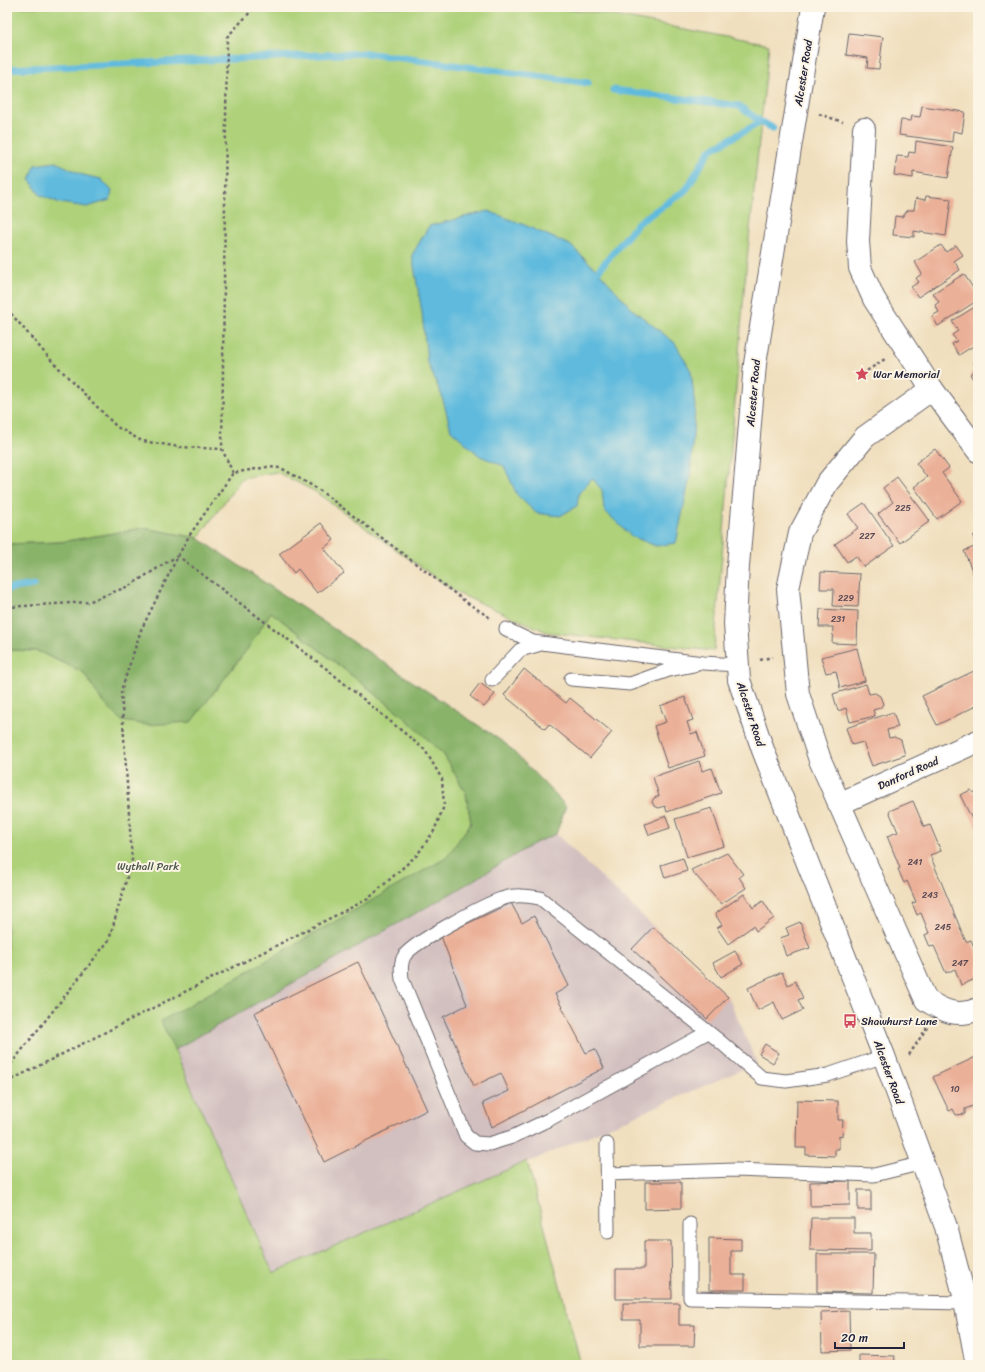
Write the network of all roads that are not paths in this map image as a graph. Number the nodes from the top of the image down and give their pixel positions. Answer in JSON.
{"nodes":[{"id":1,"x":813,"y":7,"type":"edge"},
{"id":2,"x":864,"y":129,"type":"road end"},
{"id":3,"x":932,"y":389,"type":"junction"},
{"id":4,"x":978,"y":451,"type":"edge"},
{"id":5,"x":506,"y":629,"type":"road end"},
{"id":6,"x":545,"y":643,"type":"junction"},
{"id":7,"x":703,"y":663,"type":"junction"},
{"id":8,"x":738,"y":664,"type":"junction"},
{"id":9,"x":571,"y":679,"type":"dead end"},
{"id":10,"x":492,"y":680,"type":"dead end"},
{"id":11,"x":978,"y":741,"type":"edge"},
{"id":12,"x":839,"y":804,"type":"junction"},
{"id":13,"x":978,"y":1009,"type":"edge"},
{"id":14,"x":708,"y":1032,"type":"junction"},
{"id":15,"x":884,"y":1056,"type":"junction"},
{"id":16,"x":607,"y":1144,"type":"dead end"},
{"id":17,"x":923,"y":1163,"type":"junction"},
{"id":18,"x":608,"y":1174,"type":"junction"},
{"id":19,"x":690,"y":1224,"type":"dead end"},
{"id":20,"x":608,"y":1232,"type":"dead end"},
{"id":21,"x":969,"y":1294,"type":"edge"},
{"id":22,"x":977,"y":1365,"type":"edge"}],
"edges":[{"from":1,"to":8,"type":"street","name":"Alcester Road"},
{"from":2,"to":3,"type":"street"},
{"from":3,"to":4,"type":"street"},
{"from":3,"to":12,"type":"street"},
{"from":5,"to":6,"type":"lane"},
{"from":6,"to":7,"type":"lane"},
{"from":6,"to":10,"type":"lane"},
{"from":7,"to":8,"type":"lane"},
{"from":7,"to":9,"type":"lane"},
{"from":8,"to":15,"type":"street","name":"Alcester Road"},
{"from":11,"to":12,"type":"street","name":"Danford Road"},
{"from":12,"to":13,"type":"street"},
{"from":14,"to":14,"type":"lane"},
{"from":14,"to":15,"type":"lane"},
{"from":15,"to":17,"type":"street","name":"Alcester Road"},
{"from":16,"to":18,"type":"lane"},
{"from":17,"to":18,"type":"lane"},
{"from":17,"to":21,"type":"street","name":"Alcester Road"},
{"from":18,"to":20,"type":"lane"},
{"from":19,"to":21,"type":"lane"},
{"from":21,"to":22,"type":"street","name":"Alcester Road"}]}
